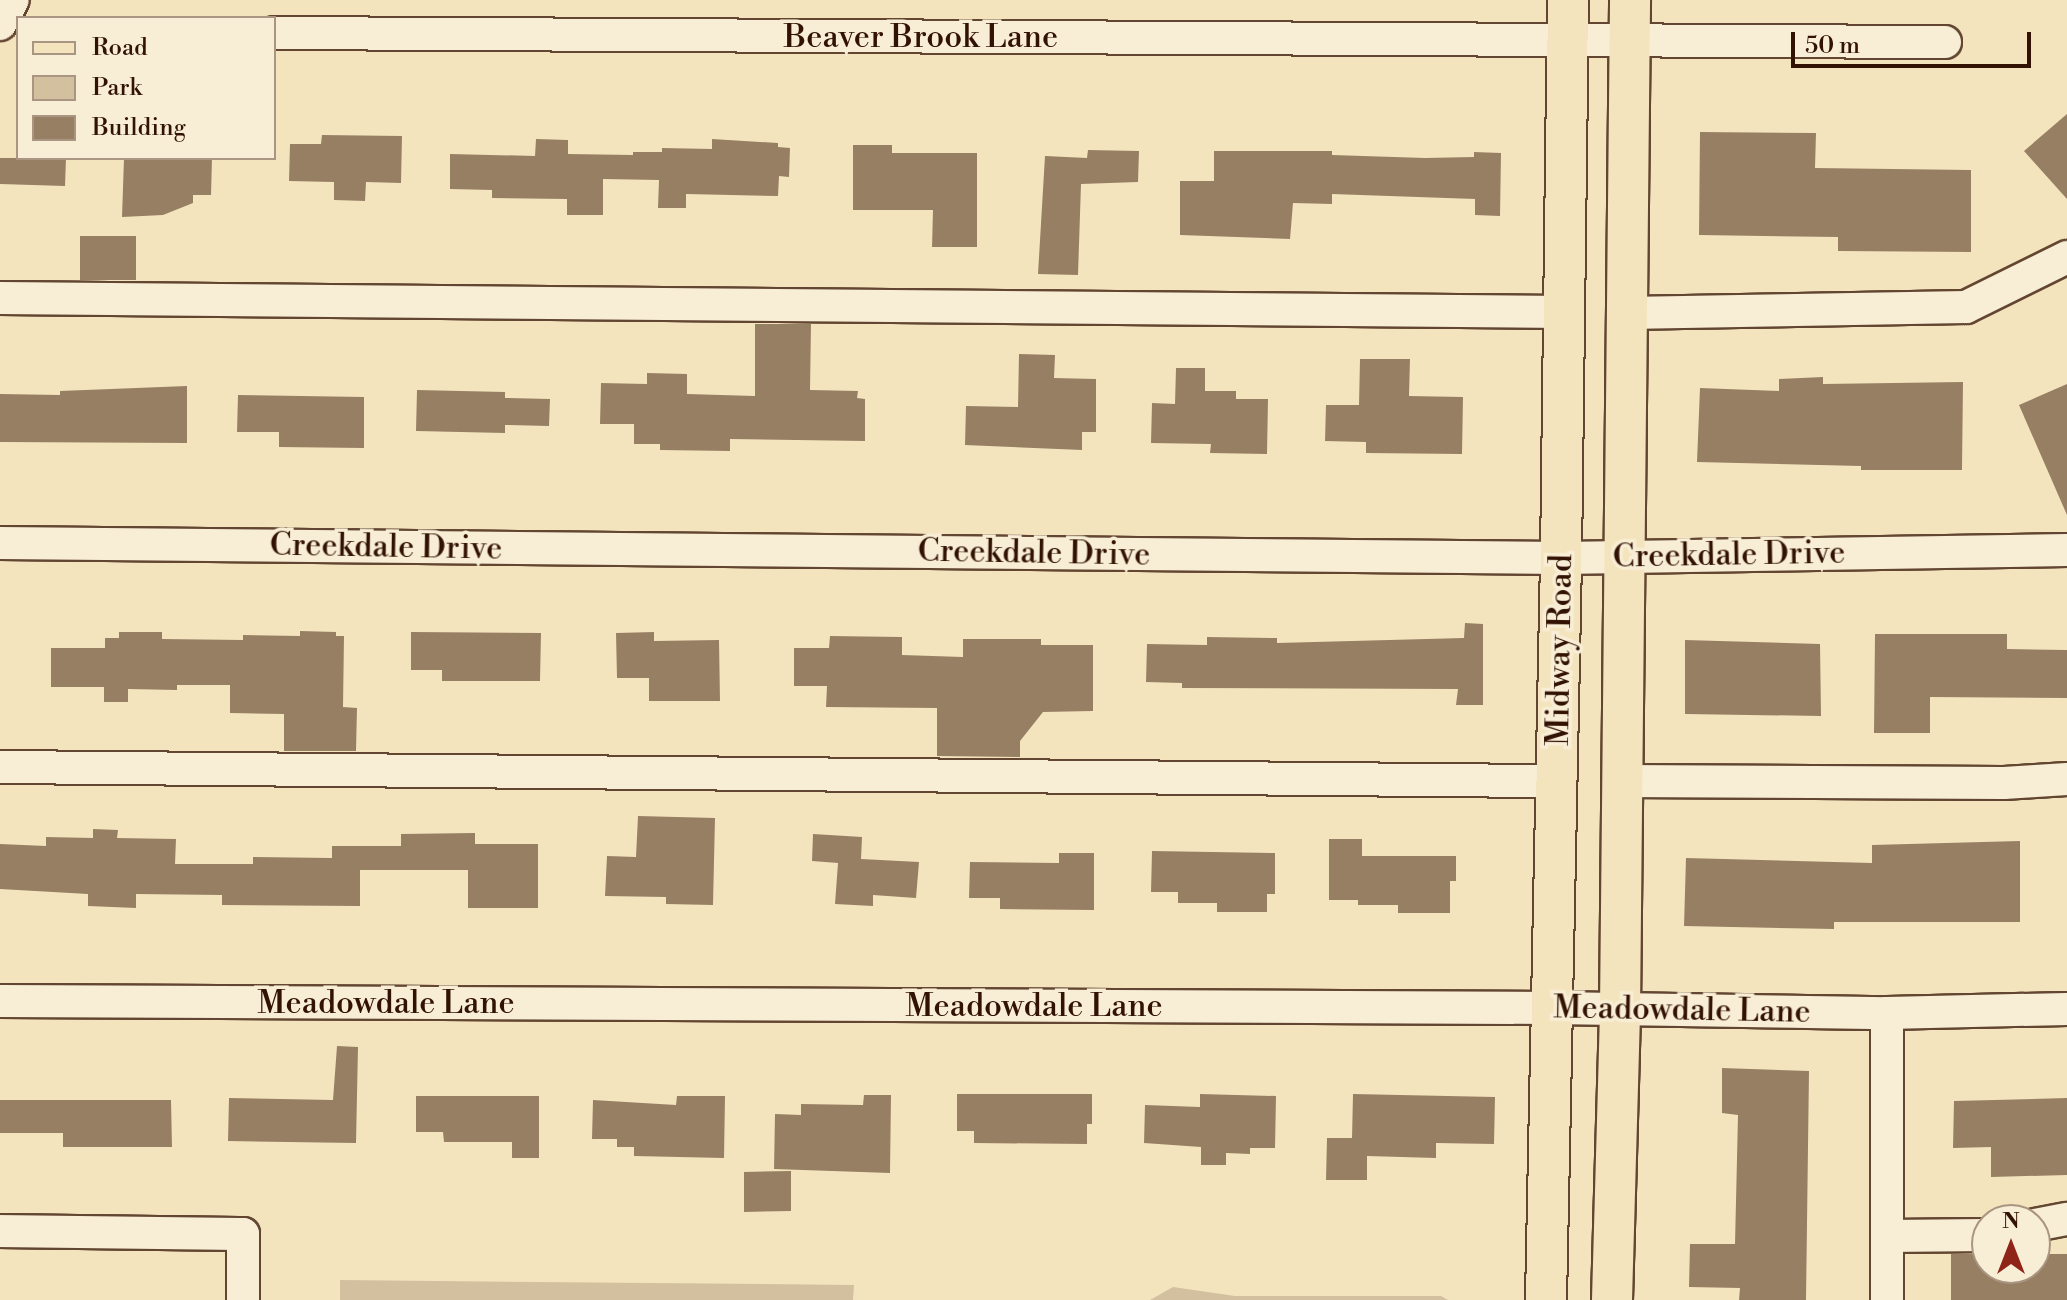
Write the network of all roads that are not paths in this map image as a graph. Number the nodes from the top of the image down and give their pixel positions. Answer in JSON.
{"nodes":[{"id":1,"x":13,"y":0,"type":"edge"},
{"id":2,"x":1568,"y":0,"type":"edge"},
{"id":3,"x":1630,"y":0,"type":"edge"},
{"id":4,"x":0,"y":24,"type":"edge"},
{"id":5,"x":276,"y":33,"type":"edge"},
{"id":6,"x":1630,"y":42,"type":"junction"},
{"id":7,"x":1945,"y":42,"type":"dead end"},
{"id":8,"x":1567,"y":43,"type":"junction"},
{"id":9,"x":2067,"y":257,"type":"edge"},
{"id":10,"x":0,"y":298,"type":"edge"},
{"id":11,"x":1564,"y":312,"type":"junction"},
{"id":12,"x":1627,"y":313,"type":"junction"},
{"id":13,"x":0,"y":543,"type":"edge"},
{"id":14,"x":2067,"y":550,"type":"edge"},
{"id":15,"x":1624,"y":557,"type":"junction"},
{"id":16,"x":1561,"y":558,"type":"junction"},
{"id":17,"x":0,"y":767,"type":"edge"},
{"id":18,"x":2067,"y":779,"type":"edge"},
{"id":19,"x":1557,"y":781,"type":"junction"},
{"id":20,"x":1622,"y":781,"type":"junction"},
{"id":21,"x":0,"y":1001,"type":"edge"},
{"id":22,"x":1553,"y":1008,"type":"junction"},
{"id":23,"x":2067,"y":1009,"type":"edge"},
{"id":24,"x":1620,"y":1010,"type":"junction"},
{"id":25,"x":1887,"y":1013,"type":"junction"},
{"id":26,"x":0,"y":1231,"type":"edge"},
{"id":27,"x":1971,"y":1235,"type":"edge"},
{"id":28,"x":1887,"y":1236,"type":"junction"},
{"id":29,"x":243,"y":1300,"type":"edge"},
{"id":30,"x":1546,"y":1300,"type":"edge"},
{"id":31,"x":1612,"y":1300,"type":"edge"},
{"id":32,"x":1887,"y":1300,"type":"edge"}],
"edges":[{"from":1,"to":4,"type":"street"},
{"from":2,"to":8,"type":"main road","name":"Midway Road"},
{"from":3,"to":6,"type":"main road","name":"Midway Road"},
{"from":5,"to":8,"type":"street","name":"Beaver Brook Lane"},
{"from":6,"to":7,"type":"street","name":"Beaver Brook Lane"},
{"from":6,"to":8,"type":"street","name":"Beaver Brook Lane"},
{"from":6,"to":12,"type":"main road","name":"Midway Road"},
{"from":8,"to":11,"type":"main road","name":"Midway Road"},
{"from":9,"to":12,"type":"street"},
{"from":10,"to":11,"type":"street"},
{"from":11,"to":16,"type":"main road","name":"Midway Road"},
{"from":12,"to":15,"type":"main road","name":"Midway Road"},
{"from":13,"to":16,"type":"street","name":"Creekdale Drive"},
{"from":14,"to":15,"type":"street","name":"Creekdale Drive"},
{"from":15,"to":16,"type":"street","name":"Creekdale Drive"},
{"from":15,"to":20,"type":"main road","name":"Midway Road"},
{"from":16,"to":19,"type":"main road","name":"Midway Road"},
{"from":17,"to":19,"type":"street"},
{"from":18,"to":20,"type":"street"},
{"from":19,"to":22,"type":"main road","name":"Midway Road"},
{"from":20,"to":24,"type":"main road","name":"Midway Road"},
{"from":21,"to":22,"type":"street","name":"Meadowdale Lane"},
{"from":22,"to":24,"type":"street","name":"Meadowdale Lane"},
{"from":22,"to":30,"type":"main road","name":"Midway Road"},
{"from":23,"to":25,"type":"street","name":"Meadowdale Lane"},
{"from":24,"to":25,"type":"street","name":"Meadowdale Lane"},
{"from":24,"to":31,"type":"main road","name":"Midway Road"},
{"from":25,"to":28,"type":"street"},
{"from":26,"to":29,"type":"street"},
{"from":27,"to":28,"type":"street"},
{"from":28,"to":32,"type":"street"}]}
